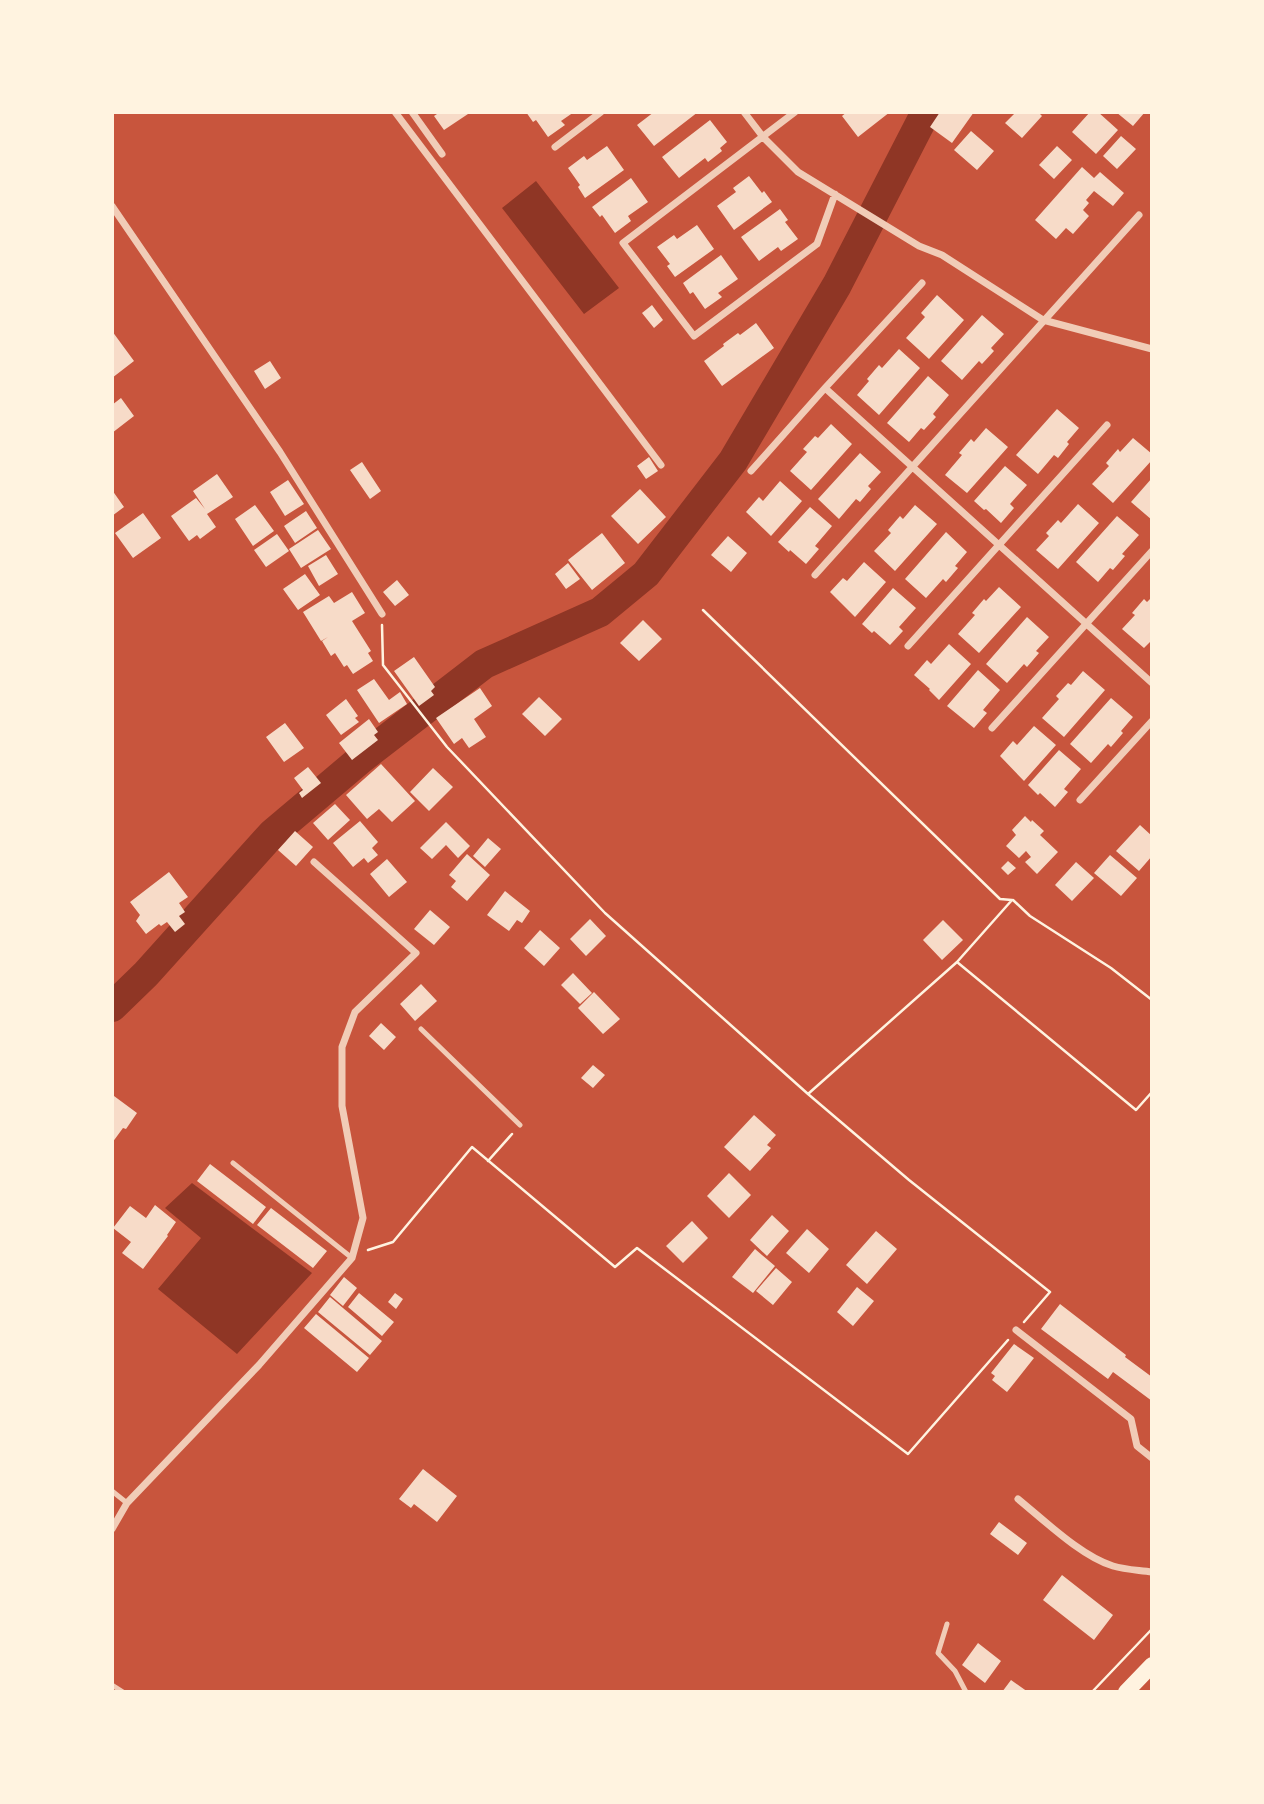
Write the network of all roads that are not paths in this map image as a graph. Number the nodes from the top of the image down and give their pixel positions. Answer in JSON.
{"nodes":[{"id":1,"x":395,"y":112,"type":"edge"},
{"id":2,"x":412,"y":112,"type":"edge"},
{"id":3,"x":601,"y":112,"type":"edge"},
{"id":4,"x":744,"y":112,"type":"edge"},
{"id":5,"x":796,"y":112,"type":"edge"},
{"id":6,"x":763,"y":137,"type":"junction"},
{"id":7,"x":555,"y":147,"type":"dead end"},
{"id":8,"x":442,"y":154,"type":"dead end"},
{"id":9,"x":835,"y":194,"type":"junction"},
{"id":10,"x":112,"y":206,"type":"edge"},
{"id":11,"x":1139,"y":215,"type":"dead end"},
{"id":12,"x":922,"y":283,"type":"dead end"},
{"id":13,"x":1044,"y":320,"type":"junction"},
{"id":14,"x":1152,"y":349,"type":"edge"},
{"id":15,"x":825,"y":388,"type":"junction"},
{"id":16,"x":1107,"y":425,"type":"dead end"},
{"id":17,"x":661,"y":465,"type":"dead end"},
{"id":18,"x":912,"y":467,"type":"junction"},
{"id":19,"x":751,"y":471,"type":"dead end"},
{"id":20,"x":999,"y":545,"type":"junction"},
{"id":21,"x":1152,"y":551,"type":"edge"},
{"id":22,"x":815,"y":575,"type":"dead end"},
{"id":23,"x":382,"y":614,"type":"road end"},
{"id":24,"x":1086,"y":624,"type":"junction"},
{"id":25,"x":908,"y":646,"type":"dead end"},
{"id":26,"x":1152,"y":683,"type":"edge"},
{"id":27,"x":1152,"y":721,"type":"edge"},
{"id":28,"x":992,"y":728,"type":"dead end"},
{"id":29,"x":1080,"y":800,"type":"dead end"},
{"id":30,"x":314,"y":862,"type":"dead end"},
{"id":31,"x":421,"y":1029,"type":"dead end"},
{"id":32,"x":520,"y":1125,"type":"road end"},
{"id":33,"x":233,"y":1163,"type":"dead end"},
{"id":34,"x":352,"y":1258,"type":"junction"},
{"id":35,"x":1016,"y":1331,"type":"road end"},
{"id":36,"x":1152,"y":1458,"type":"edge"},
{"id":37,"x":112,"y":1491,"type":"edge"},
{"id":38,"x":1018,"y":1499,"type":"dead end"},
{"id":39,"x":127,"y":1503,"type":"junction"},
{"id":40,"x":112,"y":1529,"type":"edge"},
{"id":41,"x":1152,"y":1572,"type":"edge"},
{"id":42,"x":947,"y":1624,"type":"dead end"},
{"id":43,"x":1152,"y":1665,"type":"edge"},
{"id":44,"x":112,"y":1685,"type":"edge"},
{"id":45,"x":123,"y":1692,"type":"edge"},
{"id":46,"x":966,"y":1692,"type":"edge"},
{"id":47,"x":1126,"y":1692,"type":"edge"}],
"edges":[{"from":1,"to":17,"type":"street"},
{"from":2,"to":8,"type":"street"},
{"from":3,"to":7,"type":"street"},
{"from":4,"to":6,"type":"street"},
{"from":5,"to":6,"type":"street"},
{"from":6,"to":9,"type":"street"},
{"from":6,"to":9,"type":"street"},
{"from":9,"to":13,"type":"street"},
{"from":10,"to":23,"type":"street"},
{"from":11,"to":13,"type":"street"},
{"from":12,"to":15,"type":"street"},
{"from":13,"to":14,"type":"street"},
{"from":13,"to":18,"type":"street"},
{"from":15,"to":18,"type":"street"},
{"from":15,"to":19,"type":"street"},
{"from":16,"to":20,"type":"street"},
{"from":18,"to":20,"type":"street"},
{"from":18,"to":22,"type":"street"},
{"from":20,"to":24,"type":"street"},
{"from":20,"to":25,"type":"street"},
{"from":21,"to":24,"type":"street"},
{"from":24,"to":26,"type":"street"},
{"from":24,"to":28,"type":"street"},
{"from":27,"to":29,"type":"street"},
{"from":30,"to":34,"type":"street"},
{"from":31,"to":32,"type":"lane"},
{"from":33,"to":34,"type":"lane"},
{"from":34,"to":39,"type":"street"},
{"from":35,"to":36,"type":"street"},
{"from":37,"to":39,"type":"lane"},
{"from":38,"to":41,"type":"street"},
{"from":39,"to":40,"type":"street"},
{"from":42,"to":46,"type":"lane"},
{"from":43,"to":47,"type":"main road"},
{"from":44,"to":45,"type":"lane"}]}
